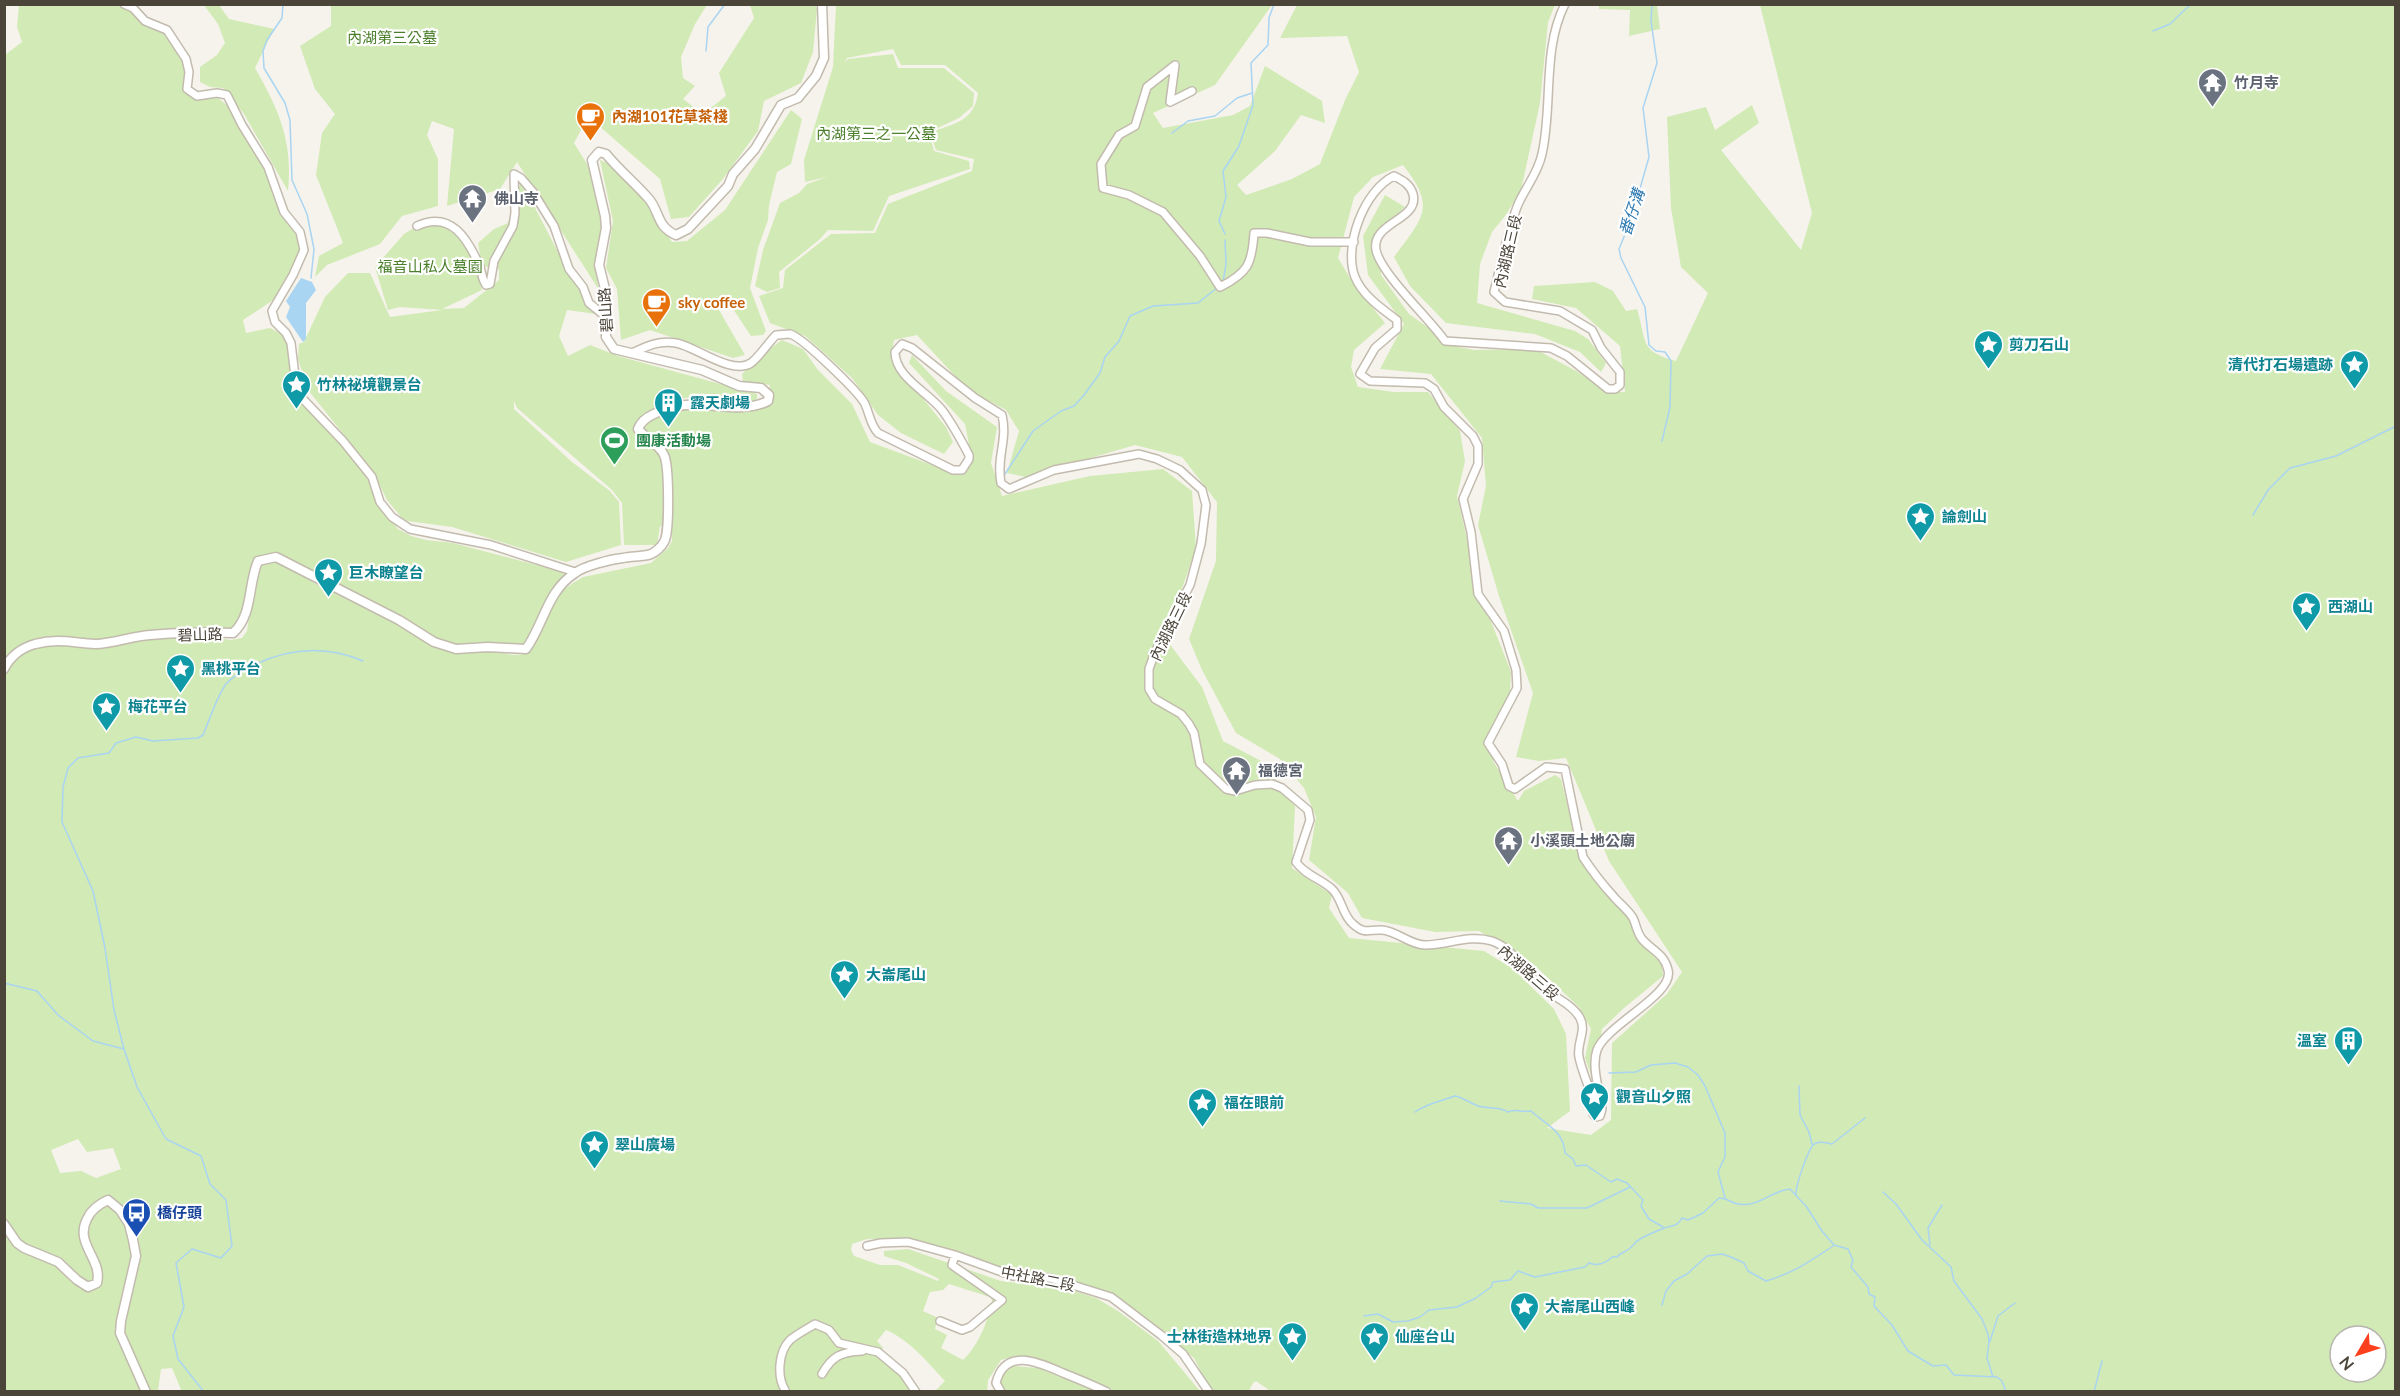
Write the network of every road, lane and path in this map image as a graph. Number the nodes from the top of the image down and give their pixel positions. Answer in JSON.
{"nodes":[{"id":1,"x":124,"y":4,"type":"edge"},
{"id":2,"x":822,"y":4,"type":"edge"},
{"id":3,"x":1565,"y":4,"type":"edge"},
{"id":4,"x":1192,"y":91,"type":"dead end"},
{"id":5,"x":417,"y":226,"type":"dead end"},
{"id":6,"x":1354,"y":242,"type":"junction"},
{"id":7,"x":605,"y":316,"type":"junction"},
{"id":8,"x":632,"y":353,"type":"junction"},
{"id":9,"x":575,"y":572,"type":"junction"},
{"id":10,"x":4,"y":669,"type":"edge"},
{"id":11,"x":4,"y":1224,"type":"edge"},
{"id":12,"x":867,"y":1246,"type":"dead end"},
{"id":13,"x":955,"y":1255,"type":"junction"},
{"id":14,"x":940,"y":1321,"type":"dead end"},
{"id":15,"x":867,"y":1351,"type":"junction"},
{"id":16,"x":822,"y":1374,"type":"dead end"},
{"id":17,"x":785,"y":1390,"type":"edge"},
{"id":18,"x":146,"y":1392,"type":"edge"},
{"id":19,"x":916,"y":1392,"type":"edge"},
{"id":20,"x":1001,"y":1392,"type":"edge"},
{"id":21,"x":1107,"y":1392,"type":"edge"},
{"id":22,"x":1209,"y":1392,"type":"edge"}],
"edges":[{"from":1,"to":9,"type":"street"},
{"from":2,"to":7,"type":"street","name":"碧山路"},
{"from":3,"to":6,"type":"street","name":"內湖路三段"},
{"from":4,"to":6,"type":"street"},
{"from":5,"to":7,"type":"street"},
{"from":6,"to":8,"type":"street","name":"內湖路三段"},
{"from":7,"to":8,"type":"street","name":"碧山路"},
{"from":8,"to":9,"type":"street","name":"碧山路"},
{"from":9,"to":10,"type":"street","name":"碧山路"},
{"from":11,"to":18,"type":"street"},
{"from":12,"to":13,"type":"street","name":"中社路二段"},
{"from":13,"to":14,"type":"street"},
{"from":13,"to":22,"type":"street","name":"中社路二段"},
{"from":15,"to":16,"type":"street"},
{"from":15,"to":17,"type":"street"},
{"from":15,"to":19,"type":"street"},
{"from":20,"to":21,"type":"street"}]}
